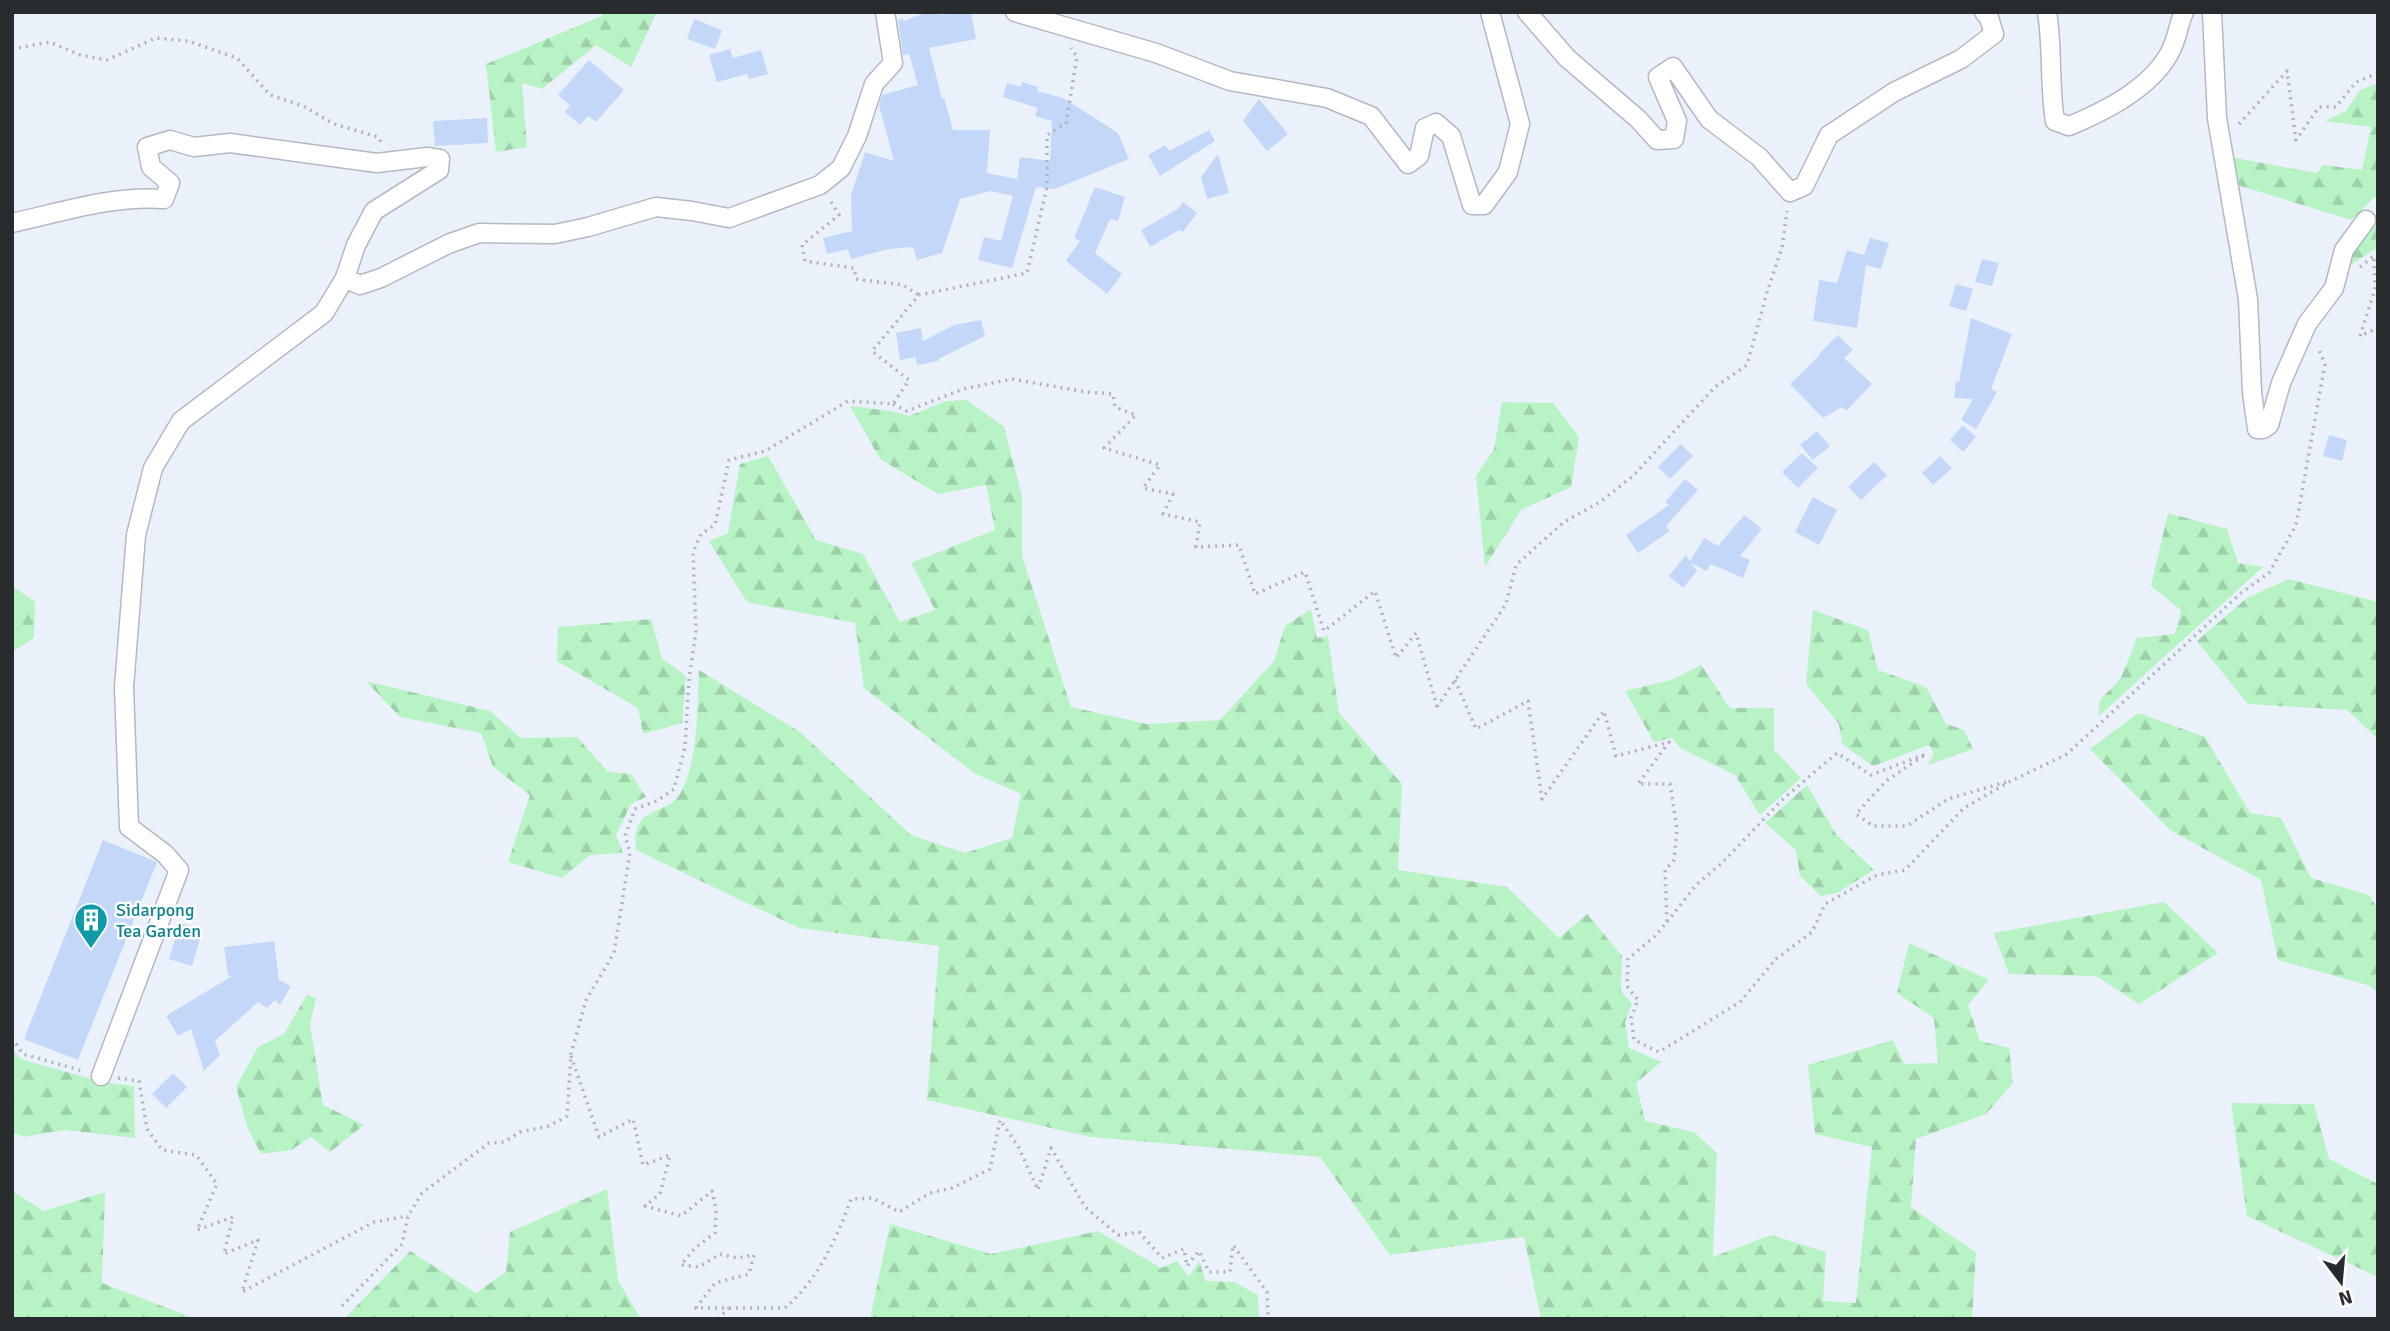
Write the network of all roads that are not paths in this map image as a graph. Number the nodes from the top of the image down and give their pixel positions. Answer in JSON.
{"nodes":[{"id":1,"x":885,"y":12,"type":"edge"},
{"id":2,"x":1016,"y":12,"type":"edge"},
{"id":3,"x":1490,"y":12,"type":"edge"},
{"id":4,"x":1527,"y":12,"type":"edge"},
{"id":5,"x":1984,"y":12,"type":"edge"},
{"id":6,"x":2047,"y":12,"type":"edge"},
{"id":7,"x":2184,"y":12,"type":"edge"},
{"id":8,"x":2212,"y":12,"type":"edge"},
{"id":9,"x":2366,"y":220,"type":"dead end"},
{"id":10,"x":12,"y":223,"type":"edge"},
{"id":11,"x":345,"y":278,"type":"junction"},
{"id":12,"x":101,"y":1076,"type":"road end"}],
"edges":[{"from":1,"to":11,"type":"street"},
{"from":2,"to":3,"type":"street"},
{"from":4,"to":5,"type":"street"},
{"from":6,"to":7,"type":"street"},
{"from":8,"to":9,"type":"street"},
{"from":10,"to":11,"type":"street"},
{"from":11,"to":12,"type":"street"}]}
